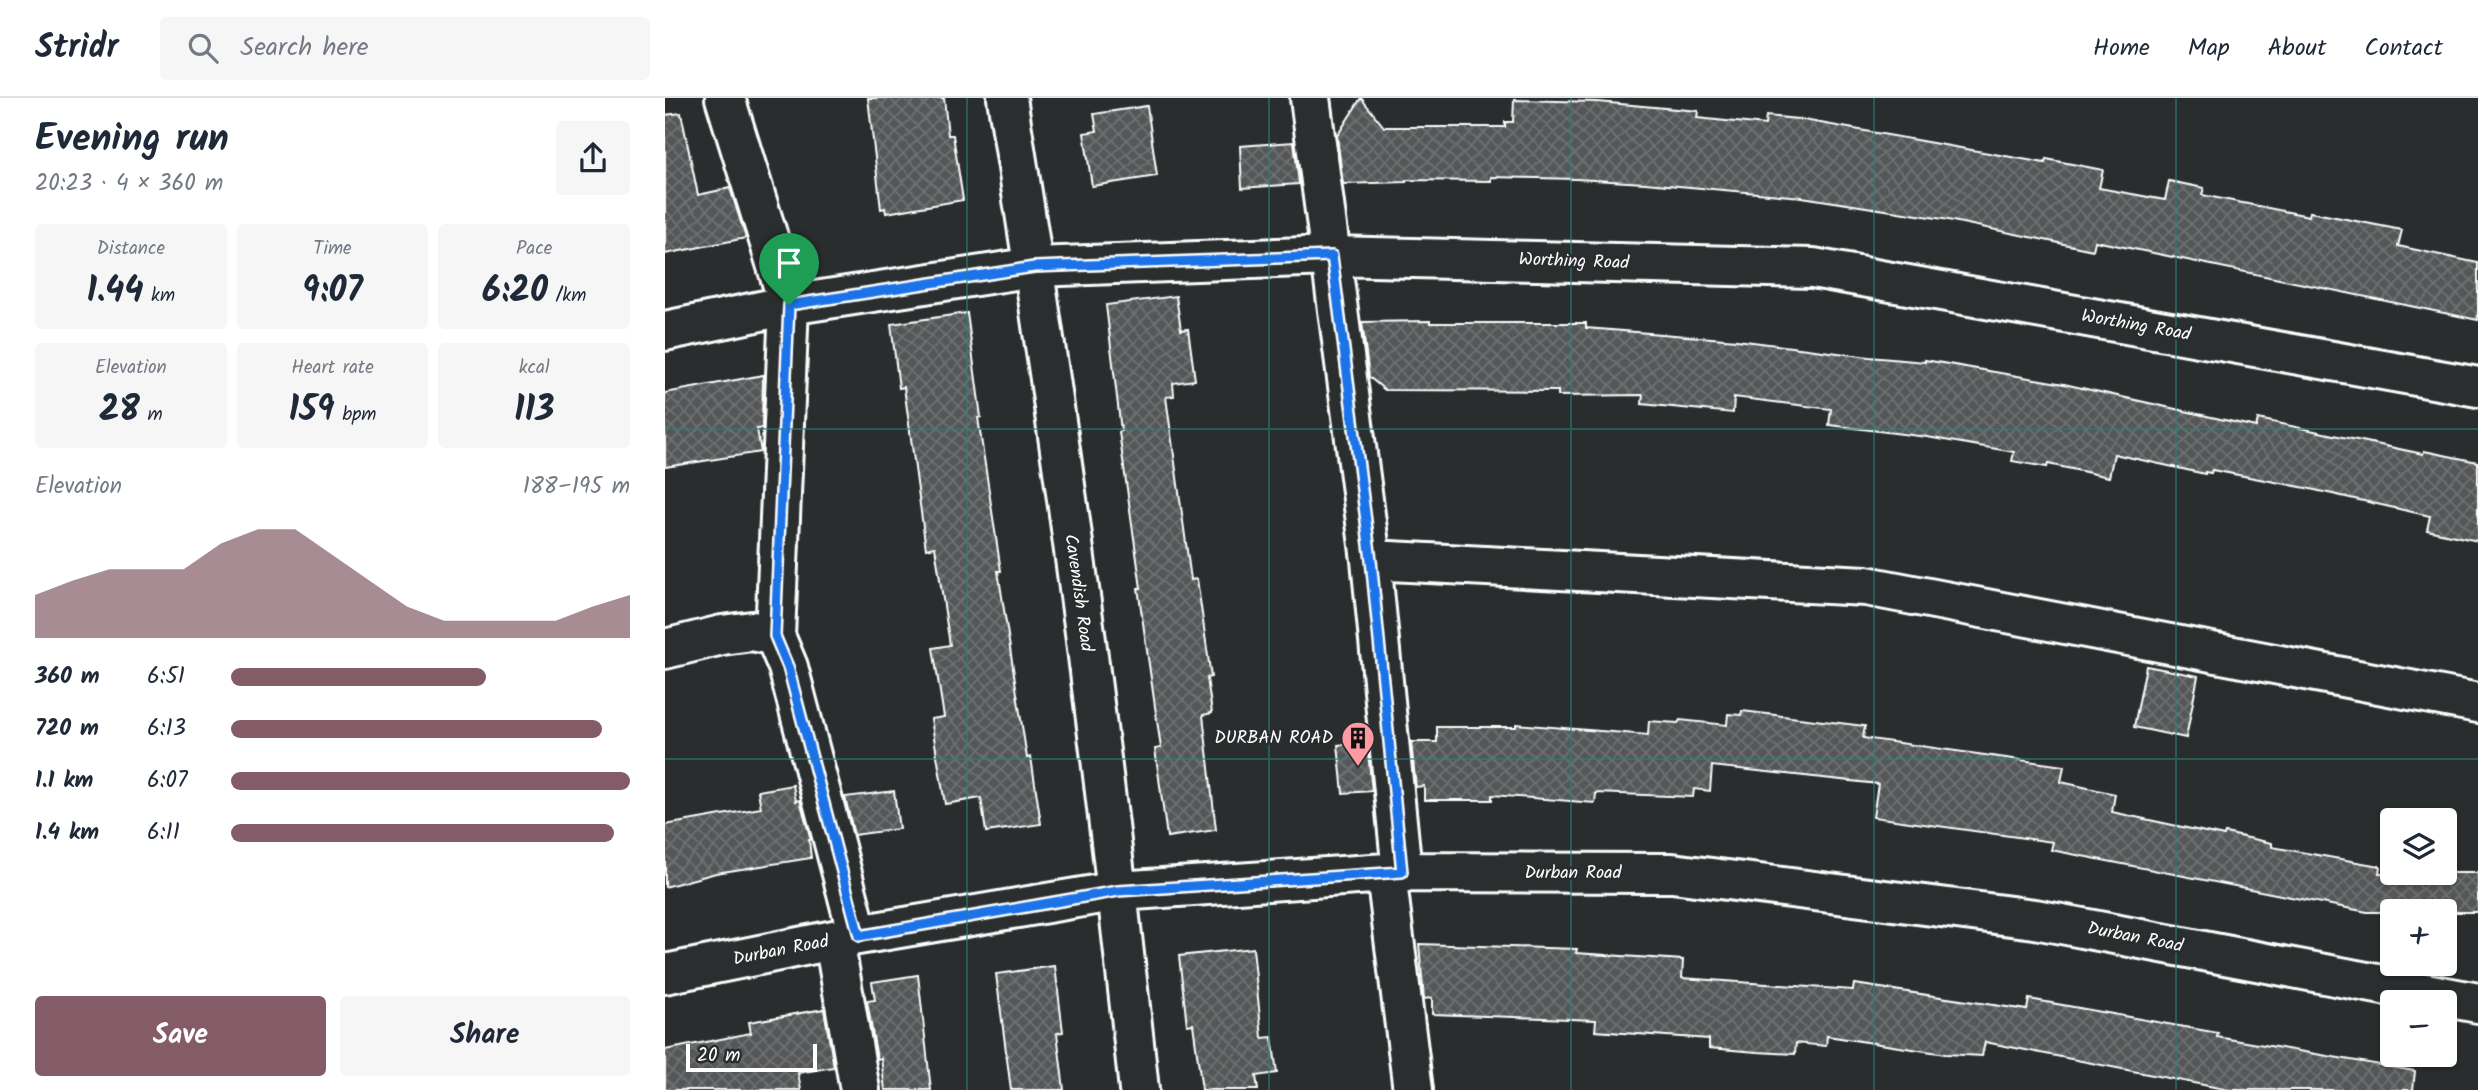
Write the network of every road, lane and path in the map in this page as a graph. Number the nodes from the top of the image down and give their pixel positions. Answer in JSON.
{"nodes":[{"id":1,"x":725,"y":98,"type":"edge"},
{"id":2,"x":1007,"y":98,"type":"edge"},
{"id":3,"x":1310,"y":98,"type":"edge"},
{"id":4,"x":1332,"y":256,"type":"junction"},
{"id":5,"x":1034,"y":267,"type":"junction"},
{"id":6,"x":789,"y":305,"type":"junction"},
{"id":7,"x":665,"y":331,"type":"edge"},
{"id":8,"x":2478,"y":387,"type":"edge"},
{"id":9,"x":1371,"y":560,"type":"junction"},
{"id":10,"x":775,"y":636,"type":"junction"},
{"id":11,"x":665,"y":649,"type":"edge"},
{"id":12,"x":2478,"y":703,"type":"edge"},
{"id":13,"x":1394,"y":873,"type":"junction"},
{"id":14,"x":1118,"y":891,"type":"junction"},
{"id":15,"x":846,"y":938,"type":"junction"},
{"id":16,"x":665,"y":974,"type":"edge"},
{"id":17,"x":2478,"y":1003,"type":"edge"},
{"id":18,"x":860,"y":1090,"type":"edge"},
{"id":19,"x":1139,"y":1090,"type":"edge"},
{"id":20,"x":1413,"y":1090,"type":"edge"}],
"edges":[{"from":1,"to":6,"type":"street"},
{"from":2,"to":5,"type":"street","name":"Cavendish Road"},
{"from":3,"to":4,"type":"street"},
{"from":4,"to":5,"type":"street","name":"Worthing Road"},
{"from":4,"to":8,"type":"street","name":"Worthing Road"},
{"from":4,"to":9,"type":"street"},
{"from":5,"to":6,"type":"street","name":"Worthing Road"},
{"from":5,"to":14,"type":"street","name":"Cavendish Road"},
{"from":6,"to":7,"type":"street","name":"Worthing Road"},
{"from":6,"to":10,"type":"street"},
{"from":9,"to":12,"type":"street"},
{"from":9,"to":13,"type":"street"},
{"from":10,"to":11,"type":"street"},
{"from":10,"to":15,"type":"street"},
{"from":13,"to":14,"type":"street","name":"Durban Road"},
{"from":13,"to":17,"type":"street","name":"Durban Road"},
{"from":13,"to":20,"type":"street"},
{"from":14,"to":15,"type":"street","name":"Durban Road"},
{"from":14,"to":19,"type":"street","name":"Cavendish Road"},
{"from":15,"to":16,"type":"street","name":"Durban Road"},
{"from":15,"to":18,"type":"street"}]}
